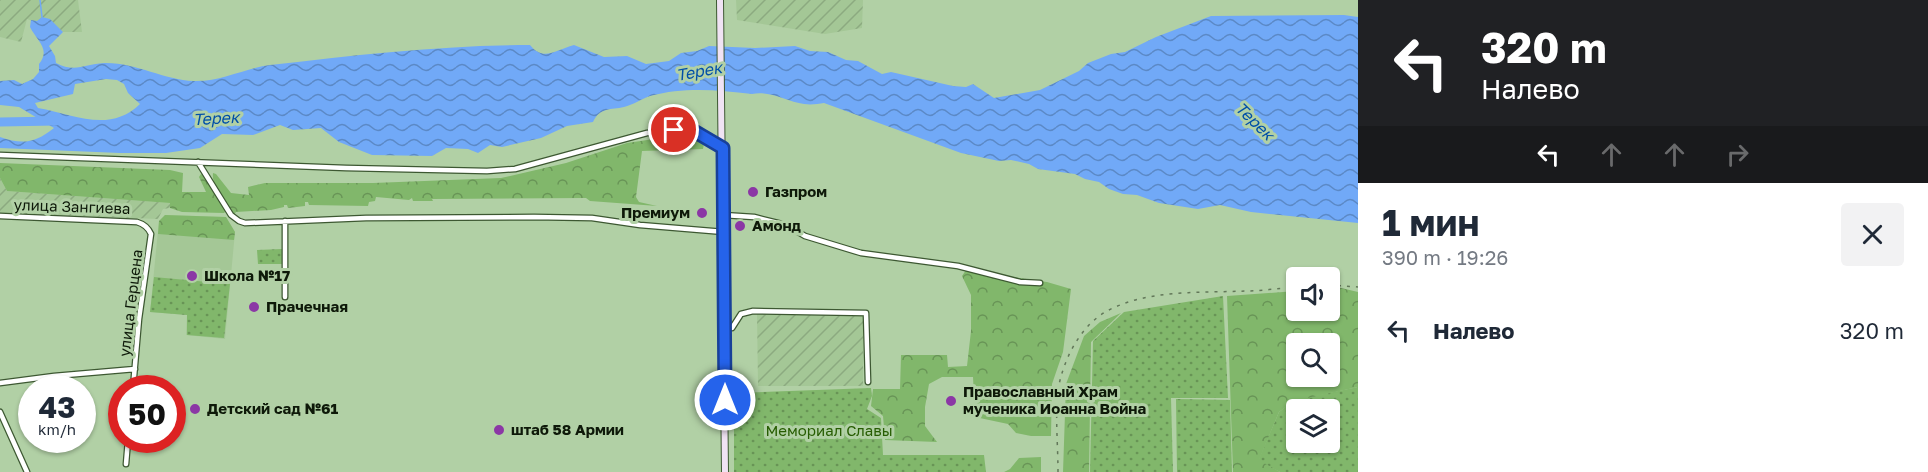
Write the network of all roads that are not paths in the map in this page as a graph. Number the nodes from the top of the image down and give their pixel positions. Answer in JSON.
{"nodes":[{"id":1,"x":720,"y":0,"type":"edge"},
{"id":2,"x":723,"y":148,"type":"junction"},
{"id":3,"x":0,"y":155,"type":"edge"},
{"id":4,"x":198,"y":162,"type":"junction"},
{"id":5,"x":723,"y":214,"type":"junction"},
{"id":6,"x":0,"y":216,"type":"edge"},
{"id":7,"x":285,"y":220,"type":"junction"},
{"id":8,"x":143,"y":223,"type":"joint"},
{"id":9,"x":724,"y":232,"type":"junction"},
{"id":10,"x":1040,"y":283,"type":"dead end"},
{"id":11,"x":285,"y":297,"type":"dead end"},
{"id":12,"x":725,"y":328,"type":"junction"},
{"id":13,"x":135,"y":369,"type":"junction"},
{"id":14,"x":134,"y":375,"type":"edge"},
{"id":15,"x":868,"y":382,"type":"dead end"},
{"id":16,"x":0,"y":383,"type":"edge"},
{"id":17,"x":0,"y":412,"type":"edge"},
{"id":18,"x":127,"y":453,"type":"edge"},
{"id":19,"x":126,"y":464,"type":"dead end"},
{"id":20,"x":27,"y":472,"type":"edge"},
{"id":21,"x":725,"y":472,"type":"edge"}],
"edges":[{"from":1,"to":2,"type":"main road"},
{"from":2,"to":4,"type":"street"},
{"from":2,"to":5,"type":"main road"},
{"from":3,"to":4,"type":"street"},
{"from":4,"to":7,"type":"street"},
{"from":5,"to":9,"type":"main road"},
{"from":5,"to":10,"type":"street"},
{"from":6,"to":8,"type":"street","name":"улица Зангиева"},
{"from":7,"to":9,"type":"street"},
{"from":7,"to":11,"type":"street"},
{"from":8,"to":13,"type":"street","name":"улица Герцена"},
{"from":9,"to":12,"type":"main road"},
{"from":12,"to":15,"type":"street"},
{"from":12,"to":21,"type":"main road"},
{"from":13,"to":14,"type":"street","name":"улица Герцена"},
{"from":13,"to":16,"type":"street"},
{"from":17,"to":20,"type":"street"},
{"from":18,"to":19,"type":"street"}]}
